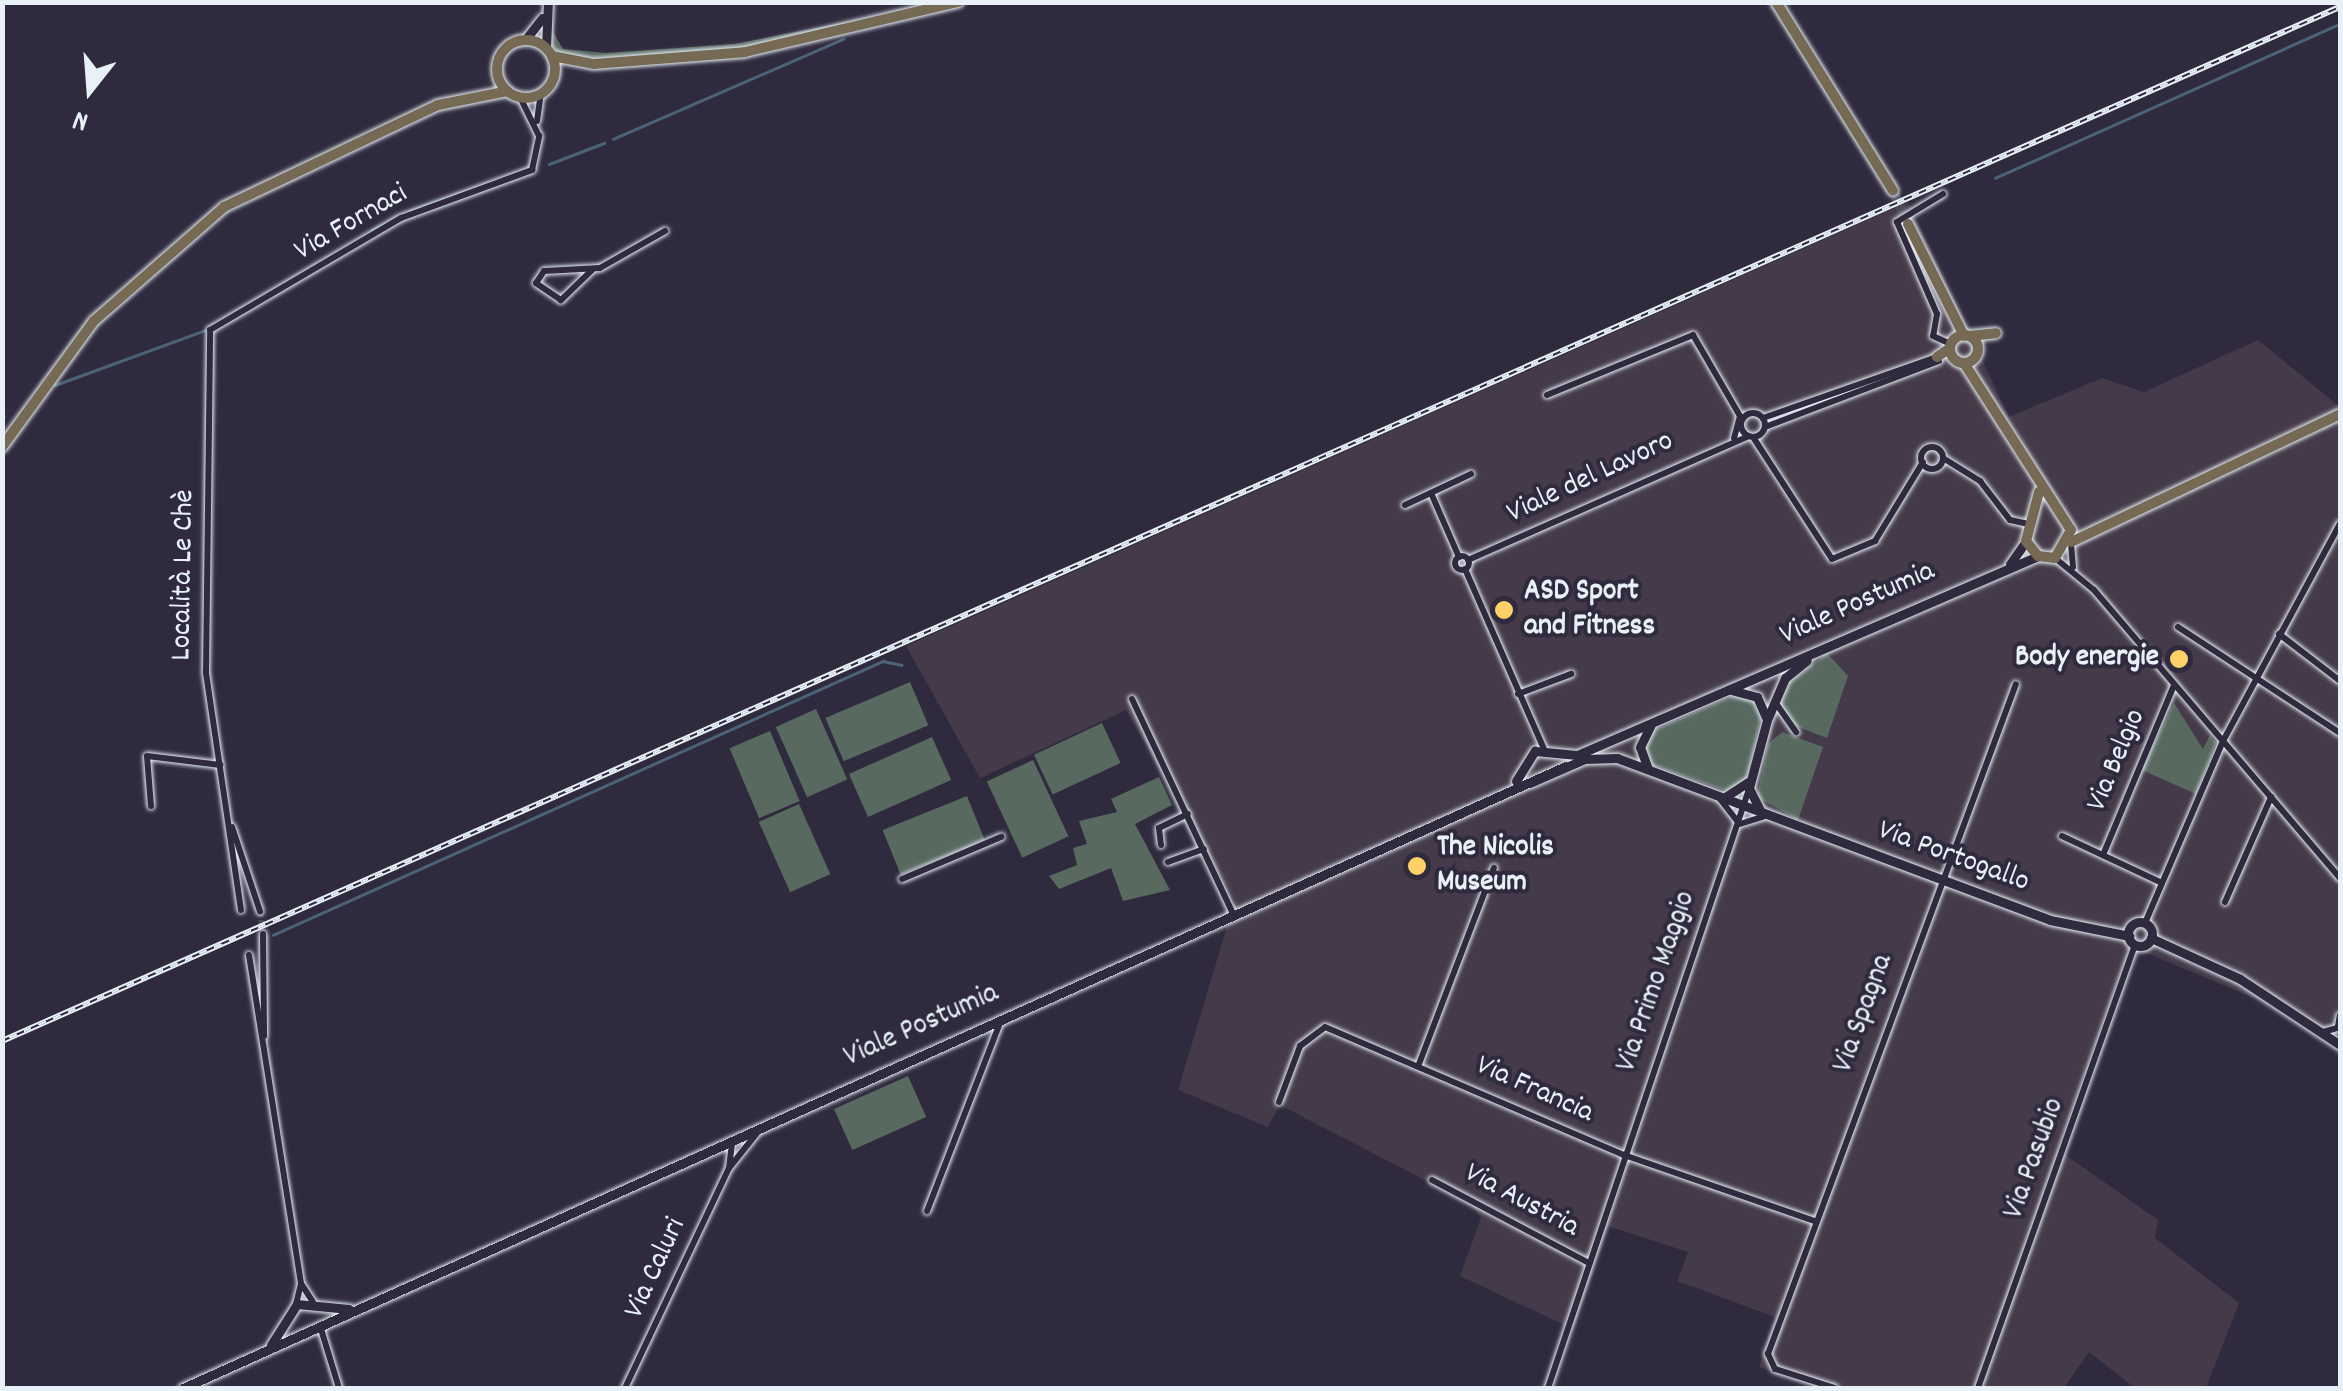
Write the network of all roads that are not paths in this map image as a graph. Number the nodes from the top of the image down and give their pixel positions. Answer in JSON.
{"nodes":[{"id":1,"x":958,"y":2,"type":"edge"},
{"id":2,"x":1776,"y":2,"type":"edge"},
{"id":3,"x":547,"y":7,"type":"edge"},
{"id":4,"x":525,"y":40,"type":"junction"},
{"id":5,"x":549,"y":52,"type":"junction"},
{"id":6,"x":594,"y":64,"type":"junction"},
{"id":7,"x":497,"y":66,"type":"junction"},
{"id":8,"x":553,"y":81,"type":"junction"},
{"id":9,"x":508,"y":91,"type":"junction"},
{"id":10,"x":464,"y":94,"type":"junction"},
{"id":11,"x":542,"y":94,"type":"junction"},
{"id":12,"x":520,"y":97,"type":"junction"},
{"id":13,"x":536,"y":122,"type":"junction"},
{"id":14,"x":1893,"y":190,"type":"tunnel mouth"},
{"id":15,"x":1943,"y":194,"type":"dead end"},
{"id":16,"x":1908,"y":224,"type":"tunnel mouth"},
{"id":17,"x":665,"y":231,"type":"dead end"},
{"id":18,"x":593,"y":269,"type":"junction"},
{"id":19,"x":210,"y":330,"type":"joint"},
{"id":20,"x":1962,"y":348,"type":"junction"},
{"id":21,"x":1938,"y":359,"type":"junction"},
{"id":22,"x":1547,"y":395,"type":"dead end"},
{"id":23,"x":1734,"y":410,"type":"junction"},
{"id":24,"x":1748,"y":414,"type":"junction"},
{"id":25,"x":2340,"y":414,"type":"edge"},
{"id":26,"x":1763,"y":418,"type":"junction"},
{"id":27,"x":1741,"y":423,"type":"junction"},
{"id":28,"x":1764,"y":429,"type":"junction"},
{"id":29,"x":1751,"y":437,"type":"junction"},
{"id":30,"x":1733,"y":439,"type":"junction"},
{"id":31,"x":1764,"y":446,"type":"junction"},
{"id":32,"x":2,"y":448,"type":"edge"},
{"id":33,"x":1942,"y":461,"type":"junction"},
{"id":34,"x":1923,"y":462,"type":"junction"},
{"id":35,"x":1930,"y":468,"type":"junction"},
{"id":36,"x":1471,"y":474,"type":"dead end"},
{"id":37,"x":1918,"y":476,"type":"junction"},
{"id":38,"x":2039,"y":492,"type":"junction"},
{"id":39,"x":1431,"y":493,"type":"junction"},
{"id":40,"x":1405,"y":505,"type":"dead end"},
{"id":41,"x":2055,"y":514,"type":"junction"},
{"id":42,"x":2032,"y":520,"type":"junction"},
{"id":43,"x":2068,"y":523,"type":"junction"},
{"id":44,"x":2094,"y":524,"type":"junction"},
{"id":45,"x":2340,"y":524,"type":"edge"},
{"id":46,"x":2026,"y":541,"type":"junction"},
{"id":47,"x":2071,"y":543,"type":"junction"},
{"id":48,"x":2038,"y":556,"type":"junction"},
{"id":49,"x":1459,"y":557,"type":"junction"},
{"id":50,"x":2055,"y":558,"type":"junction"},
{"id":51,"x":1468,"y":560,"type":"junction"},
{"id":52,"x":2008,"y":566,"type":"junction"},
{"id":53,"x":2074,"y":568,"type":"junction"},
{"id":54,"x":1465,"y":570,"type":"junction"},
{"id":55,"x":2178,"y":627,"type":"dead end"},
{"id":56,"x":2279,"y":634,"type":"junction"},
{"id":57,"x":1826,"y":647,"type":"junction"},
{"id":58,"x":1571,"y":674,"type":"dead end"},
{"id":59,"x":2256,"y":677,"type":"junction"},
{"id":60,"x":2340,"y":681,"type":"edge"},
{"id":61,"x":2016,"y":684,"type":"dead end"},
{"id":62,"x":2174,"y":685,"type":"junction"},
{"id":63,"x":1730,"y":690,"type":"junction"},
{"id":64,"x":1518,"y":694,"type":"junction"},
{"id":65,"x":1775,"y":698,"type":"junction"},
{"id":66,"x":1132,"y":699,"type":"dead end"},
{"id":67,"x":1767,"y":720,"type":"junction"},
{"id":68,"x":1653,"y":722,"type":"junction"},
{"id":69,"x":1533,"y":732,"type":"junction"},
{"id":70,"x":1796,"y":732,"type":"dead end"},
{"id":71,"x":2340,"y":733,"type":"edge"},
{"id":72,"x":2224,"y":741,"type":"junction"},
{"id":73,"x":1547,"y":752,"type":"junction"},
{"id":74,"x":1531,"y":757,"type":"junction"},
{"id":75,"x":220,"y":765,"type":"junction"},
{"id":76,"x":1566,"y":766,"type":"junction"},
{"id":77,"x":1544,"y":770,"type":"junction"},
{"id":78,"x":1651,"y":771,"type":"junction"},
{"id":79,"x":1750,"y":784,"type":"junction"},
{"id":80,"x":1503,"y":792,"type":"junction"},
{"id":81,"x":2272,"y":797,"type":"junction"},
{"id":82,"x":1720,"y":800,"type":"junction"},
{"id":83,"x":150,"y":806,"type":"dead end"},
{"id":84,"x":1744,"y":808,"type":"junction"},
{"id":85,"x":1188,"y":814,"type":"junction"},
{"id":86,"x":1764,"y":816,"type":"junction"},
{"id":87,"x":228,"y":820,"type":"junction"},
{"id":88,"x":1739,"y":825,"type":"junction"},
{"id":89,"x":2062,"y":836,"type":"dead end"},
{"id":90,"x":1002,"y":837,"type":"dead end"},
{"id":91,"x":1161,"y":845,"type":"dead end"},
{"id":92,"x":1204,"y":848,"type":"junction"},
{"id":93,"x":2103,"y":855,"type":"junction"},
{"id":94,"x":1168,"y":862,"type":"dead end"},
{"id":95,"x":1494,"y":868,"type":"dead end"},
{"id":96,"x":1938,"y":877,"type":"junction"},
{"id":97,"x":2340,"y":878,"type":"edge"},
{"id":98,"x":902,"y":879,"type":"dead end"},
{"id":99,"x":2162,"y":882,"type":"junction"},
{"id":100,"x":2225,"y":902,"type":"dead end"},
{"id":101,"x":241,"y":910,"type":"dead end"},
{"id":102,"x":260,"y":911,"type":"tunnel mouth"},
{"id":103,"x":1234,"y":914,"type":"junction"},
{"id":104,"x":2145,"y":923,"type":"junction"},
{"id":105,"x":263,"y":934,"type":"tunnel mouth"},
{"id":106,"x":2151,"y":938,"type":"junction"},
{"id":107,"x":2132,"y":940,"type":"junction"},
{"id":108,"x":249,"y":956,"type":"dead end"},
{"id":109,"x":2340,"y":1016,"type":"edge"},
{"id":110,"x":1001,"y":1019,"type":"junction"},
{"id":111,"x":2339,"y":1026,"type":"edge"},
{"id":112,"x":2323,"y":1032,"type":"junction"},
{"id":113,"x":2340,"y":1045,"type":"edge"},
{"id":114,"x":265,"y":1062,"type":"junction"},
{"id":115,"x":1419,"y":1064,"type":"junction"},
{"id":116,"x":1279,"y":1102,"type":"dead end"},
{"id":117,"x":763,"y":1126,"type":"junction"},
{"id":118,"x":732,"y":1140,"type":"junction"},
{"id":119,"x":706,"y":1152,"type":"junction"},
{"id":120,"x":739,"y":1153,"type":"junction"},
{"id":121,"x":1624,"y":1155,"type":"junction"},
{"id":122,"x":728,"y":1164,"type":"junction"},
{"id":123,"x":1432,"y":1180,"type":"dead end"},
{"id":124,"x":927,"y":1211,"type":"dead end"},
{"id":125,"x":1815,"y":1221,"type":"junction"},
{"id":126,"x":1589,"y":1263,"type":"junction"},
{"id":127,"x":301,"y":1284,"type":"junction"},
{"id":128,"x":296,"y":1305,"type":"junction"},
{"id":129,"x":317,"y":1305,"type":"junction"},
{"id":130,"x":362,"y":1309,"type":"junction"},
{"id":131,"x":289,"y":1317,"type":"junction"},
{"id":132,"x":322,"y":1327,"type":"junction"},
{"id":133,"x":305,"y":1336,"type":"junction"},
{"id":134,"x":324,"y":1347,"type":"junction"},
{"id":135,"x":261,"y":1353,"type":"junction"},
{"id":136,"x":183,"y":1388,"type":"edge"},
{"id":137,"x":339,"y":1388,"type":"edge"},
{"id":138,"x":625,"y":1388,"type":"edge"},
{"id":139,"x":1548,"y":1388,"type":"edge"},
{"id":140,"x":1835,"y":1388,"type":"edge"},
{"id":141,"x":1978,"y":1388,"type":"edge"}],
"edges":[{"from":1,"to":6,"type":"main road"},
{"from":2,"to":14,"type":"main road"},
{"from":3,"to":4,"type":"main road"},
{"from":3,"to":5,"type":"main road"},
{"from":4,"to":5,"type":"main road"},
{"from":4,"to":7,"type":"main road"},
{"from":5,"to":6,"type":"main road"},
{"from":5,"to":8,"type":"main road"},
{"from":6,"to":8,"type":"main road"},
{"from":7,"to":9,"type":"main road"},
{"from":7,"to":10,"type":"main road"},
{"from":8,"to":11,"type":"main road"},
{"from":9,"to":10,"type":"main road"},
{"from":9,"to":12,"type":"main road"},
{"from":10,"to":32,"type":"main road"},
{"from":11,"to":12,"type":"main road"},
{"from":11,"to":13,"type":"street","name":"Via Fornaci"},
{"from":12,"to":13,"type":"street"},
{"from":13,"to":19,"type":"street","name":"Via Fornaci"},
{"from":15,"to":20,"type":"street"},
{"from":16,"to":20,"type":"main road"},
{"from":17,"to":18,"type":"street"},
{"from":18,"to":18,"type":"street"},
{"from":19,"to":75,"type":"street","name":"Località Le Chè"},
{"from":20,"to":21,"type":"main road"},
{"from":20,"to":38,"type":"main road"},
{"from":21,"to":26,"type":"street"},
{"from":21,"to":28,"type":"street","name":"Viale del Lavoro"},
{"from":22,"to":23,"type":"street"},
{"from":23,"to":24,"type":"street"},
{"from":23,"to":27,"type":"street"},
{"from":24,"to":26,"type":"street"},
{"from":24,"to":27,"type":"street"},
{"from":25,"to":44,"type":"main road"},
{"from":26,"to":28,"type":"street"},
{"from":27,"to":29,"type":"street"},
{"from":27,"to":30,"type":"street"},
{"from":28,"to":29,"type":"street","name":"Viale del Lavoro"},
{"from":28,"to":31,"type":"street"},
{"from":29,"to":30,"type":"street","name":"Viale del Lavoro"},
{"from":29,"to":31,"type":"street"},
{"from":30,"to":51,"type":"street","name":"Viale del Lavoro"},
{"from":31,"to":37,"type":"street"},
{"from":33,"to":34,"type":"street"},
{"from":33,"to":35,"type":"street"},
{"from":33,"to":42,"type":"street"},
{"from":34,"to":35,"type":"street"},
{"from":34,"to":37,"type":"street"},
{"from":35,"to":37,"type":"street"},
{"from":36,"to":39,"type":"street","name":"Viale del Lavoro"},
{"from":38,"to":41,"type":"main road"},
{"from":38,"to":42,"type":"main road"},
{"from":39,"to":40,"type":"street","name":"Viale del Lavoro"},
{"from":39,"to":49,"type":"street"},
{"from":41,"to":42,"type":"main road"},
{"from":41,"to":43,"type":"main road"},
{"from":42,"to":46,"type":"main road"},
{"from":43,"to":44,"type":"main road"},
{"from":43,"to":47,"type":"main road"},
{"from":44,"to":47,"type":"main road"},
{"from":45,"to":56,"type":"street"},
{"from":46,"to":48,"type":"main road"},
{"from":46,"to":52,"type":"main road"},
{"from":47,"to":50,"type":"main road"},
{"from":47,"to":53,"type":"street"},
{"from":48,"to":50,"type":"main road"},
{"from":48,"to":52,"type":"main road","name":"Viale Postumia"},
{"from":49,"to":51,"type":"street"},
{"from":49,"to":54,"type":"street"},
{"from":50,"to":53,"type":"street"},
{"from":51,"to":54,"type":"street"},
{"from":52,"to":57,"type":"main road","name":"Viale Postumia"},
{"from":53,"to":62,"type":"street"},
{"from":54,"to":64,"type":"street"},
{"from":55,"to":59,"type":"street"},
{"from":56,"to":59,"type":"street"},
{"from":56,"to":60,"type":"street"},
{"from":57,"to":63,"type":"main road","name":"Viale Postumia"},
{"from":57,"to":65,"type":"main road"},
{"from":58,"to":64,"type":"street"},
{"from":59,"to":71,"type":"street"},
{"from":59,"to":72,"type":"street"},
{"from":61,"to":96,"type":"street","name":"Via Spagna"},
{"from":62,"to":72,"type":"street"},
{"from":62,"to":93,"type":"street","name":"Via Belgio"},
{"from":63,"to":67,"type":"main road"},
{"from":63,"to":68,"type":"main road","name":"Viale Postumia"},
{"from":64,"to":69,"type":"street"},
{"from":65,"to":67,"type":"main road"},
{"from":65,"to":70,"type":"street"},
{"from":66,"to":85,"type":"street"},
{"from":67,"to":79,"type":"main road","name":"Via Primo Maggio"},
{"from":68,"to":73,"type":"main road","name":"Viale Postumia"},
{"from":68,"to":78,"type":"main road"},
{"from":69,"to":73,"type":"street"},
{"from":69,"to":74,"type":"street"},
{"from":72,"to":81,"type":"street"},
{"from":72,"to":99,"type":"street"},
{"from":73,"to":74,"type":"main road","name":"Viale Postumia"},
{"from":73,"to":77,"type":"main road"},
{"from":74,"to":77,"type":"main road"},
{"from":74,"to":80,"type":"main road","name":"Viale Postumia"},
{"from":75,"to":83,"type":"street"},
{"from":75,"to":87,"type":"street","name":"Località Le Chè"},
{"from":76,"to":77,"type":"main road","name":"Viale Postumia"},
{"from":76,"to":78,"type":"main road"},
{"from":76,"to":80,"type":"main road","name":"Viale Postumia"},
{"from":77,"to":80,"type":"main road","name":"Viale Postumia"},
{"from":78,"to":82,"type":"main road"},
{"from":79,"to":82,"type":"main road"},
{"from":79,"to":84,"type":"street","name":"Via Primo Maggio"},
{"from":79,"to":86,"type":"main road"},
{"from":80,"to":103,"type":"main road","name":"Viale Postumia"},
{"from":81,"to":97,"type":"street"},
{"from":81,"to":100,"type":"street"},
{"from":82,"to":84,"type":"main road","name":"Via Portogallo"},
{"from":82,"to":88,"type":"street"},
{"from":84,"to":86,"type":"main road","name":"Via Portogallo"},
{"from":84,"to":88,"type":"street","name":"Via Primo Maggio"},
{"from":85,"to":91,"type":"street"},
{"from":85,"to":92,"type":"street"},
{"from":86,"to":88,"type":"street"},
{"from":86,"to":96,"type":"main road","name":"Via Portogallo"},
{"from":87,"to":101,"type":"street","name":"Località Le Chè"},
{"from":87,"to":102,"type":"street","name":"Località Le Chè"},
{"from":88,"to":121,"type":"street","name":"Via Primo Maggio"},
{"from":89,"to":93,"type":"street","name":"Via Belgio"},
{"from":90,"to":98,"type":"street"},
{"from":92,"to":94,"type":"street"},
{"from":92,"to":103,"type":"street"},
{"from":93,"to":99,"type":"street","name":"Via Belgio"},
{"from":95,"to":115,"type":"street"},
{"from":96,"to":107,"type":"main road","name":"Via Portogallo"},
{"from":96,"to":125,"type":"street","name":"Via Spagna"},
{"from":99,"to":104,"type":"street"},
{"from":103,"to":110,"type":"main road","name":"Viale Postumia"},
{"from":104,"to":106,"type":"main road"},
{"from":104,"to":107,"type":"main road"},
{"from":105,"to":114,"type":"street"},
{"from":106,"to":107,"type":"main road"},
{"from":106,"to":112,"type":"main road"},
{"from":107,"to":141,"type":"street","name":"Via Pasubio"},
{"from":108,"to":114,"type":"street"},
{"from":109,"to":111,"type":"street"},
{"from":110,"to":117,"type":"main road","name":"Viale Postumia"},
{"from":110,"to":124,"type":"street"},
{"from":111,"to":112,"type":"street"},
{"from":112,"to":113,"type":"main road"},
{"from":114,"to":127,"type":"street"},
{"from":115,"to":116,"type":"street","name":"Via Francia"},
{"from":115,"to":121,"type":"street","name":"Via Francia"},
{"from":117,"to":118,"type":"main road","name":"Viale Postumia"},
{"from":117,"to":120,"type":"street","name":"Via Caluri"},
{"from":118,"to":119,"type":"main road","name":"Viale Postumia"},
{"from":118,"to":120,"type":"street"},
{"from":118,"to":122,"type":"street","name":"Via Caluri"},
{"from":119,"to":122,"type":"street"},
{"from":119,"to":130,"type":"main road","name":"Viale Postumia"},
{"from":120,"to":122,"type":"street","name":"Via Caluri"},
{"from":121,"to":125,"type":"street","name":"Via Francia"},
{"from":121,"to":126,"type":"street","name":"Via Primo Maggio"},
{"from":122,"to":138,"type":"street","name":"Via Caluri"},
{"from":123,"to":126,"type":"street","name":"Via Austria"},
{"from":125,"to":140,"type":"street","name":"Via Spagna"},
{"from":126,"to":139,"type":"street","name":"Via Primo Maggio"},
{"from":127,"to":128,"type":"street"},
{"from":127,"to":129,"type":"street"},
{"from":128,"to":129,"type":"main road","name":"Viale Postumia"},
{"from":128,"to":131,"type":"main road"},
{"from":129,"to":130,"type":"main road","name":"Viale Postumia"},
{"from":129,"to":132,"type":"main road"},
{"from":130,"to":132,"type":"main road","name":"Viale Postumia"},
{"from":131,"to":133,"type":"main road"},
{"from":131,"to":135,"type":"main road"},
{"from":132,"to":133,"type":"main road","name":"Viale Postumia"},
{"from":132,"to":134,"type":"street"},
{"from":133,"to":134,"type":"street"},
{"from":133,"to":135,"type":"main road","name":"Viale Postumia"},
{"from":134,"to":137,"type":"street"},
{"from":135,"to":136,"type":"main road","name":"Viale Postumia"}]}
